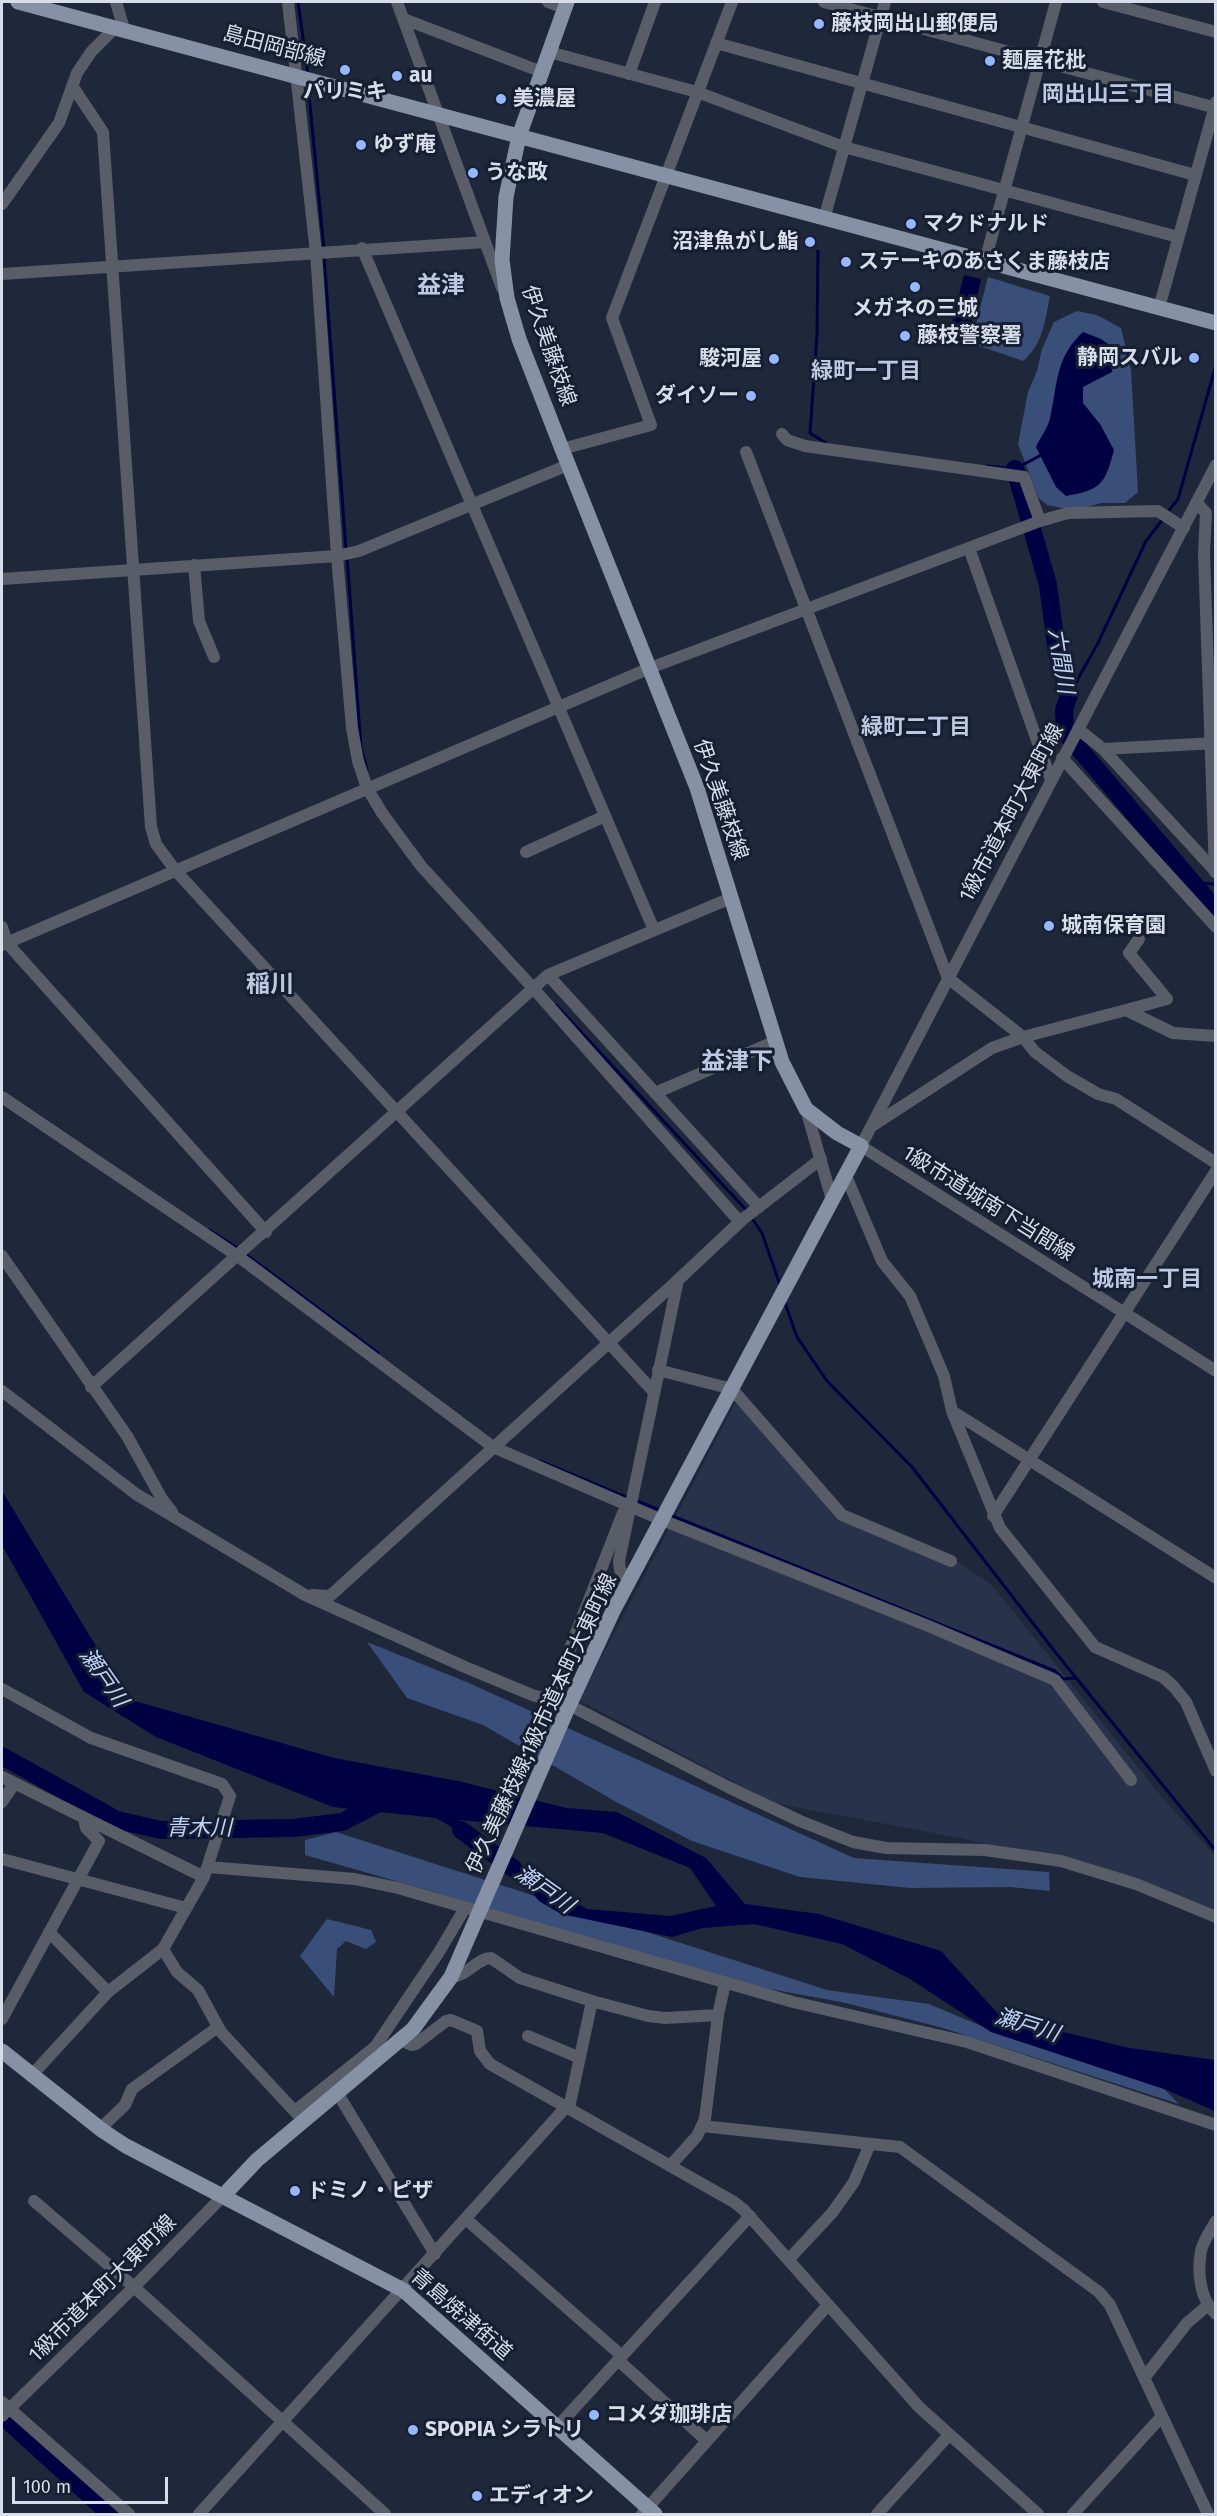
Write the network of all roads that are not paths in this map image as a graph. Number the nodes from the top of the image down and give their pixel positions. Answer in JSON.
{"nodes":[{"id":1,"x":18,"y":2,"type":"edge"},
{"id":2,"x":116,"y":2,"type":"edge"},
{"id":3,"x":288,"y":2,"type":"edge"},
{"id":4,"x":397,"y":2,"type":"edge"},
{"id":5,"x":548,"y":2,"type":"edge"},
{"id":6,"x":655,"y":2,"type":"edge"},
{"id":7,"x":732,"y":2,"type":"edge"},
{"id":8,"x":824,"y":2,"type":"edge"},
{"id":9,"x":885,"y":2,"type":"edge"},
{"id":10,"x":1056,"y":2,"type":"edge"},
{"id":11,"x":1104,"y":2,"type":"edge"},
{"id":12,"x":566,"y":5,"type":"edge"},
{"id":13,"x":879,"y":17,"type":"junction"},
{"id":14,"x":404,"y":19,"type":"junction"},
{"id":15,"x":120,"y":28,"type":"junction"},
{"id":16,"x":1215,"y":32,"type":"edge"},
{"id":17,"x":716,"y":43,"type":"junction"},
{"id":18,"x":549,"y":52,"type":"junction"},
{"id":19,"x":1040,"y":60,"type":"junction"},
{"id":20,"x":542,"y":72,"type":"junction"},
{"id":21,"x":629,"y":74,"type":"junction"},
{"id":22,"x":297,"y":75,"type":"junction"},
{"id":23,"x":861,"y":84,"type":"junction"},
{"id":24,"x":73,"y":87,"type":"junction"},
{"id":25,"x":697,"y":92,"type":"junction"},
{"id":26,"x":1215,"y":106,"type":"edge"},
{"id":27,"x":439,"y":114,"type":"junction"},
{"id":28,"x":1022,"y":128,"type":"junction"},
{"id":29,"x":519,"y":136,"type":"junction"},
{"id":30,"x":844,"y":147,"type":"junction"},
{"id":31,"x":1195,"y":175,"type":"junction"},
{"id":32,"x":666,"y":176,"type":"junction"},
{"id":33,"x":1004,"y":192,"type":"junction"},
{"id":34,"x":2,"y":204,"type":"edge"},
{"id":35,"x":824,"y":219,"type":"junction"},
{"id":36,"x":1178,"y":237,"type":"junction"},
{"id":37,"x":484,"y":242,"type":"junction"},
{"id":38,"x":362,"y":248,"type":"junction"},
{"id":39,"x":316,"y":253,"type":"junction"},
{"id":40,"x":985,"y":261,"type":"junction"},
{"id":41,"x":112,"y":265,"type":"junction"},
{"id":42,"x":2,"y":274,"type":"edge"},
{"id":43,"x":507,"y":298,"type":"junction"},
{"id":44,"x":1159,"y":308,"type":"junction"},
{"id":45,"x":1215,"y":323,"type":"edge"},
{"id":46,"x":782,"y":434,"type":"dead end"},
{"id":47,"x":562,"y":449,"type":"junction"},
{"id":48,"x":746,"y":452,"type":"dead end"},
{"id":49,"x":568,"y":465,"type":"junction"},
{"id":50,"x":1215,"y":465,"type":"edge"},
{"id":51,"x":1197,"y":503,"type":"junction"},
{"id":52,"x":472,"y":504,"type":"junction"},
{"id":53,"x":1040,"y":521,"type":"junction"},
{"id":54,"x":1184,"y":528,"type":"junction"},
{"id":55,"x":969,"y":548,"type":"junction"},
{"id":56,"x":1210,"y":553,"type":"edge"},
{"id":57,"x":337,"y":556,"type":"junction"},
{"id":58,"x":194,"y":565,"type":"junction"},
{"id":59,"x":133,"y":569,"type":"junction"},
{"id":60,"x":2,"y":579,"type":"edge"},
{"id":61,"x":806,"y":609,"type":"junction"},
{"id":62,"x":214,"y":657,"type":"dead end"},
{"id":63,"x":650,"y":668,"type":"junction"},
{"id":64,"x":558,"y":707,"type":"junction"},
{"id":65,"x":1078,"y":729,"type":"junction"},
{"id":66,"x":1213,"y":743,"type":"edge"},
{"id":67,"x":1103,"y":749,"type":"junction"},
{"id":68,"x":1062,"y":758,"type":"junction"},
{"id":69,"x":1051,"y":780,"type":"junction"},
{"id":70,"x":368,"y":788,"type":"junction"},
{"id":71,"x":605,"y":816,"type":"junction"},
{"id":72,"x":526,"y":852,"type":"dead end"},
{"id":73,"x":175,"y":870,"type":"junction"},
{"id":74,"x":1215,"y":870,"type":"edge"},
{"id":75,"x":731,"y":898,"type":"junction"},
{"id":76,"x":2,"y":927,"type":"edge"},
{"id":77,"x":1215,"y":927,"type":"edge"},
{"id":78,"x":654,"y":930,"type":"junction"},
{"id":79,"x":1139,"y":939,"type":"dead end"},
{"id":80,"x":4,"y":944,"type":"edge"},
{"id":81,"x":548,"y":975,"type":"junction"},
{"id":82,"x":948,"y":978,"type":"junction"},
{"id":83,"x":533,"y":988,"type":"junction"},
{"id":84,"x":1126,"y":1010,"type":"junction"},
{"id":85,"x":1215,"y":1036,"type":"edge"},
{"id":86,"x":1023,"y":1037,"type":"junction"},
{"id":87,"x":776,"y":1041,"type":"junction"},
{"id":88,"x":655,"y":1093,"type":"junction"},
{"id":89,"x":2,"y":1097,"type":"edge"},
{"id":90,"x":806,"y":1108,"type":"junction"},
{"id":91,"x":397,"y":1113,"type":"junction"},
{"id":92,"x":871,"y":1127,"type":"junction"},
{"id":93,"x":861,"y":1146,"type":"junction"},
{"id":94,"x":821,"y":1159,"type":"junction"},
{"id":95,"x":1215,"y":1163,"type":"edge"},
{"id":96,"x":1215,"y":1170,"type":"edge"},
{"id":97,"x":846,"y":1176,"type":"junction"},
{"id":98,"x":831,"y":1200,"type":"junction"},
{"id":99,"x":759,"y":1207,"type":"junction"},
{"id":100,"x":742,"y":1221,"type":"junction"},
{"id":101,"x":266,"y":1232,"type":"junction"},
{"id":102,"x":2,"y":1256,"type":"edge"},
{"id":103,"x":238,"y":1257,"type":"junction"},
{"id":104,"x":678,"y":1280,"type":"junction"},
{"id":105,"x":1125,"y":1314,"type":"junction"},
{"id":106,"x":608,"y":1342,"type":"junction"},
{"id":107,"x":658,"y":1370,"type":"junction"},
{"id":108,"x":1215,"y":1371,"type":"edge"},
{"id":109,"x":91,"y":1388,"type":"junction"},
{"id":110,"x":732,"y":1389,"type":"junction"},
{"id":111,"x":2,"y":1391,"type":"edge"},
{"id":112,"x":653,"y":1391,"type":"junction"},
{"id":113,"x":951,"y":1411,"type":"junction"},
{"id":114,"x":493,"y":1447,"type":"junction"},
{"id":115,"x":1030,"y":1461,"type":"junction"},
{"id":116,"x":630,"y":1504,"type":"junction"},
{"id":117,"x":176,"y":1516,"type":"junction"},
{"id":118,"x":993,"y":1516,"type":"junction"},
{"id":119,"x":662,"y":1520,"type":"junction"},
{"id":120,"x":951,"y":1561,"type":"dead end"},
{"id":121,"x":1215,"y":1578,"type":"edge"},
{"id":122,"x":630,"y":1581,"type":"junction"},
{"id":123,"x":304,"y":1595,"type":"junction"},
{"id":124,"x":2,"y":1689,"type":"edge"},
{"id":125,"x":553,"y":1700,"type":"junction"},
{"id":126,"x":569,"y":1705,"type":"junction"},
{"id":127,"x":1215,"y":1771,"type":"edge"},
{"id":128,"x":2,"y":1777,"type":"edge"},
{"id":129,"x":1131,"y":1780,"type":"dead end"},
{"id":130,"x":14,"y":1784,"type":"junction"},
{"id":131,"x":2,"y":1802,"type":"edge"},
{"id":132,"x":84,"y":1819,"type":"junction"},
{"id":133,"x":2,"y":1859,"type":"edge"},
{"id":134,"x":206,"y":1872,"type":"junction"},
{"id":135,"x":78,"y":1879,"type":"junction"},
{"id":136,"x":186,"y":1908,"type":"junction"},
{"id":137,"x":476,"y":1910,"type":"junction"},
{"id":138,"x":1215,"y":1917,"type":"edge"},
{"id":139,"x":49,"y":1932,"type":"junction"},
{"id":140,"x":163,"y":1949,"type":"junction"},
{"id":141,"x":451,"y":1977,"type":"junction"},
{"id":142,"x":725,"y":1983,"type":"junction"},
{"id":143,"x":108,"y":1992,"type":"junction"},
{"id":144,"x":592,"y":2001,"type":"junction"},
{"id":145,"x":718,"y":2015,"type":"junction"},
{"id":146,"x":2,"y":2019,"type":"edge"},
{"id":147,"x":218,"y":2028,"type":"junction"},
{"id":148,"x":528,"y":2036,"type":"dead end"},
{"id":149,"x":402,"y":2040,"type":"junction"},
{"id":150,"x":2,"y":2051,"type":"edge"},
{"id":151,"x":580,"y":2058,"type":"junction"},
{"id":152,"x":31,"y":2076,"type":"junction"},
{"id":153,"x":338,"y":2094,"type":"junction"},
{"id":154,"x":567,"y":2107,"type":"junction"},
{"id":155,"x":300,"y":2116,"type":"junction"},
{"id":156,"x":1215,"y":2125,"type":"edge"},
{"id":157,"x":702,"y":2126,"type":"junction"},
{"id":158,"x":100,"y":2129,"type":"junction"},
{"id":159,"x":870,"y":2144,"type":"junction"},
{"id":160,"x":670,"y":2166,"type":"junction"},
{"id":161,"x":223,"y":2196,"type":"junction"},
{"id":162,"x":34,"y":2201,"type":"dead end"},
{"id":163,"x":750,"y":2216,"type":"junction"},
{"id":164,"x":467,"y":2220,"type":"junction"},
{"id":165,"x":1215,"y":2221,"type":"edge"},
{"id":166,"x":435,"y":2254,"type":"junction"},
{"id":167,"x":789,"y":2259,"type":"junction"},
{"id":168,"x":134,"y":2287,"type":"junction"},
{"id":169,"x":403,"y":2290,"type":"junction"},
{"id":170,"x":828,"y":2304,"type":"junction"},
{"id":171,"x":1211,"y":2310,"type":"edge"},
{"id":172,"x":620,"y":2358,"type":"junction"},
{"id":173,"x":1144,"y":2378,"type":"junction"},
{"id":174,"x":4,"y":2409,"type":"edge"},
{"id":175,"x":1162,"y":2416,"type":"junction"},
{"id":176,"x":284,"y":2421,"type":"junction"},
{"id":177,"x":557,"y":2427,"type":"junction"},
{"id":178,"x":949,"y":2435,"type":"junction"},
{"id":179,"x":707,"y":2441,"type":"junction"},
{"id":180,"x":649,"y":2512,"type":"edge"},
{"id":181,"x":129,"y":2514,"type":"edge"},
{"id":182,"x":199,"y":2514,"type":"edge"},
{"id":183,"x":385,"y":2514,"type":"edge"},
{"id":184,"x":877,"y":2514,"type":"edge"},
{"id":185,"x":1038,"y":2514,"type":"edge"},
{"id":186,"x":1073,"y":2514,"type":"edge"},
{"id":187,"x":1208,"y":2514,"type":"edge"}],
"edges":[{"from":1,"to":15,"type":"main road","name":"島田岡部線"},
{"from":2,"to":15,"type":"street"},
{"from":3,"to":22,"type":"street"},
{"from":4,"to":14,"type":"street"},
{"from":5,"to":12,"type":"street"},
{"from":6,"to":21,"type":"street"},
{"from":7,"to":17,"type":"street"},
{"from":8,"to":13,"type":"street"},
{"from":9,"to":13,"type":"street"},
{"from":10,"to":19,"type":"street"},
{"from":11,"to":16,"type":"street"},
{"from":12,"to":18,"type":"main road","name":"伊久美藤枝線"},
{"from":13,"to":19,"type":"street"},
{"from":13,"to":23,"type":"street"},
{"from":14,"to":20,"type":"street"},
{"from":14,"to":27,"type":"street"},
{"from":15,"to":22,"type":"main road","name":"島田岡部線"},
{"from":15,"to":24,"type":"street"},
{"from":17,"to":23,"type":"street"},
{"from":17,"to":25,"type":"street"},
{"from":18,"to":20,"type":"main road","name":"伊久美藤枝線"},
{"from":18,"to":21,"type":"street"},
{"from":19,"to":26,"type":"street"},
{"from":19,"to":28,"type":"street"},
{"from":20,"to":29,"type":"main road","name":"伊久美藤枝線"},
{"from":21,"to":25,"type":"street"},
{"from":22,"to":27,"type":"main road","name":"島田岡部線"},
{"from":22,"to":39,"type":"street"},
{"from":23,"to":28,"type":"street"},
{"from":23,"to":30,"type":"street"},
{"from":24,"to":34,"type":"street"},
{"from":24,"to":41,"type":"street"},
{"from":25,"to":30,"type":"street"},
{"from":25,"to":32,"type":"street"},
{"from":26,"to":31,"type":"street"},
{"from":27,"to":29,"type":"main road","name":"島田岡部線"},
{"from":27,"to":37,"type":"street"},
{"from":28,"to":31,"type":"street"},
{"from":28,"to":33,"type":"street"},
{"from":29,"to":32,"type":"main road"},
{"from":29,"to":43,"type":"main road","name":"伊久美藤枝線"},
{"from":30,"to":33,"type":"street"},
{"from":30,"to":35,"type":"street"},
{"from":31,"to":36,"type":"street"},
{"from":32,"to":35,"type":"main road"},
{"from":32,"to":47,"type":"street"},
{"from":33,"to":36,"type":"street"},
{"from":33,"to":40,"type":"street"},
{"from":35,"to":40,"type":"main road"},
{"from":36,"to":44,"type":"street"},
{"from":37,"to":38,"type":"street"},
{"from":37,"to":43,"type":"street"},
{"from":38,"to":39,"type":"street"},
{"from":38,"to":52,"type":"street"},
{"from":39,"to":41,"type":"street"},
{"from":39,"to":57,"type":"street"},
{"from":40,"to":44,"type":"main road"},
{"from":41,"to":42,"type":"street"},
{"from":41,"to":59,"type":"street"},
{"from":43,"to":47,"type":"main road","name":"伊久美藤枝線"},
{"from":44,"to":45,"type":"main road"},
{"from":46,"to":53,"type":"street"},
{"from":47,"to":49,"type":"main road","name":"伊久美藤枝線"},
{"from":48,"to":61,"type":"street"},
{"from":49,"to":52,"type":"street"},
{"from":49,"to":63,"type":"main road","name":"伊久美藤枝線"},
{"from":50,"to":51,"type":"street","name":"1級市道本町大東町線"},
{"from":51,"to":54,"type":"street","name":"1級市道本町大東町線"},
{"from":51,"to":56,"type":"street"},
{"from":52,"to":57,"type":"street"},
{"from":52,"to":64,"type":"street"},
{"from":53,"to":54,"type":"street"},
{"from":53,"to":55,"type":"street"},
{"from":54,"to":65,"type":"street","name":"1級市道本町大東町線"},
{"from":55,"to":61,"type":"street"},
{"from":55,"to":69,"type":"street"},
{"from":56,"to":66,"type":"street"},
{"from":57,"to":58,"type":"street"},
{"from":57,"to":70,"type":"street"},
{"from":58,"to":59,"type":"street"},
{"from":58,"to":62,"type":"street"},
{"from":59,"to":60,"type":"street"},
{"from":59,"to":73,"type":"street"},
{"from":61,"to":63,"type":"street"},
{"from":61,"to":82,"type":"street"},
{"from":63,"to":64,"type":"street"},
{"from":63,"to":75,"type":"main road","name":"伊久美藤枝線"},
{"from":64,"to":70,"type":"street"},
{"from":64,"to":71,"type":"street"},
{"from":65,"to":67,"type":"street"},
{"from":65,"to":68,"type":"street","name":"1級市道本町大東町線"},
{"from":66,"to":67,"type":"street"},
{"from":66,"to":74,"type":"street"},
{"from":67,"to":74,"type":"street"},
{"from":68,"to":69,"type":"street","name":"1級市道本町大東町線"},
{"from":68,"to":77,"type":"street"},
{"from":69,"to":82,"type":"street","name":"1級市道本町大東町線"},
{"from":70,"to":73,"type":"street"},
{"from":70,"to":83,"type":"street"},
{"from":71,"to":72,"type":"street"},
{"from":71,"to":78,"type":"street"},
{"from":73,"to":80,"type":"street"},
{"from":73,"to":91,"type":"street"},
{"from":75,"to":78,"type":"street"},
{"from":75,"to":87,"type":"main road","name":"伊久美藤枝線"},
{"from":76,"to":80,"type":"street"},
{"from":78,"to":81,"type":"street"},
{"from":79,"to":84,"type":"street"},
{"from":80,"to":101,"type":"street"},
{"from":81,"to":83,"type":"street"},
{"from":81,"to":88,"type":"street"},
{"from":82,"to":86,"type":"street"},
{"from":82,"to":92,"type":"street","name":"1級市道本町大東町線"},
{"from":83,"to":91,"type":"street"},
{"from":83,"to":100,"type":"street"},
{"from":84,"to":85,"type":"street"},
{"from":84,"to":86,"type":"street"},
{"from":86,"to":92,"type":"street"},
{"from":86,"to":95,"type":"street"},
{"from":87,"to":88,"type":"street"},
{"from":87,"to":90,"type":"main road","name":"伊久美藤枝線"},
{"from":88,"to":99,"type":"street"},
{"from":89,"to":103,"type":"street"},
{"from":90,"to":93,"type":"main road","name":"伊久美藤枝線"},
{"from":90,"to":94,"type":"street"},
{"from":91,"to":101,"type":"street"},
{"from":91,"to":106,"type":"street"},
{"from":92,"to":93,"type":"street","name":"1級市道本町大東町線"},
{"from":93,"to":97,"type":"main road","name":"伊久美藤枝線;1級市道本町大東町線"},
{"from":93,"to":105,"type":"street","name":"1級市道城南下当間線"},
{"from":94,"to":98,"type":"street"},
{"from":94,"to":99,"type":"street"},
{"from":96,"to":105,"type":"street"},
{"from":97,"to":98,"type":"main road","name":"伊久美藤枝線;1級市道本町大東町線"},
{"from":97,"to":113,"type":"street"},
{"from":98,"to":110,"type":"main road","name":"伊久美藤枝線;1級市道本町大東町線"},
{"from":99,"to":100,"type":"street"},
{"from":100,"to":104,"type":"street"},
{"from":101,"to":103,"type":"street"},
{"from":102,"to":109,"type":"street"},
{"from":103,"to":109,"type":"street"},
{"from":103,"to":114,"type":"street"},
{"from":104,"to":106,"type":"street"},
{"from":104,"to":107,"type":"street"},
{"from":105,"to":108,"type":"street","name":"1級市道城南下当間線"},
{"from":105,"to":115,"type":"street"},
{"from":106,"to":112,"type":"street"},
{"from":106,"to":114,"type":"street"},
{"from":107,"to":110,"type":"street"},
{"from":107,"to":112,"type":"street"},
{"from":109,"to":117,"type":"street"},
{"from":110,"to":119,"type":"main road","name":"伊久美藤枝線;1級市道本町大東町線"},
{"from":110,"to":120,"type":"street"},
{"from":111,"to":117,"type":"street"},
{"from":112,"to":116,"type":"street"},
{"from":113,"to":115,"type":"street"},
{"from":113,"to":118,"type":"street"},
{"from":114,"to":116,"type":"street"},
{"from":114,"to":123,"type":"street"},
{"from":115,"to":118,"type":"street"},
{"from":115,"to":121,"type":"street"},
{"from":116,"to":119,"type":"street"},
{"from":116,"to":122,"type":"street"},
{"from":116,"to":125,"type":"street"},
{"from":117,"to":123,"type":"street"},
{"from":118,"to":127,"type":"street"},
{"from":119,"to":122,"type":"main road","name":"伊久美藤枝線;1級市道本町大東町線"},
{"from":119,"to":129,"type":"street"},
{"from":122,"to":126,"type":"main road","name":"伊久美藤枝線;1級市道本町大東町線"},
{"from":123,"to":125,"type":"street"},
{"from":124,"to":134,"type":"street"},
{"from":125,"to":126,"type":"street"},
{"from":126,"to":137,"type":"main road","name":"伊久美藤枝線;1級市道本町大東町線"},
{"from":126,"to":138,"type":"street"},
{"from":128,"to":130,"type":"street"},
{"from":130,"to":131,"type":"street"},
{"from":130,"to":132,"type":"street"},
{"from":132,"to":134,"type":"street"},
{"from":132,"to":135,"type":"street"},
{"from":133,"to":135,"type":"street"},
{"from":134,"to":136,"type":"street"},
{"from":134,"to":137,"type":"street"},
{"from":135,"to":136,"type":"street"},
{"from":135,"to":139,"type":"street"},
{"from":136,"to":140,"type":"street"},
{"from":137,"to":141,"type":"main road","name":"伊久美藤枝線;1級市道本町大東町線"},
{"from":137,"to":142,"type":"street"},
{"from":137,"to":155,"type":"street"},
{"from":139,"to":143,"type":"street"},
{"from":139,"to":146,"type":"street"},
{"from":140,"to":143,"type":"street"},
{"from":140,"to":147,"type":"street"},
{"from":141,"to":144,"type":"street"},
{"from":141,"to":149,"type":"main road","name":"伊久美藤枝線;1級市道本町大東町線"},
{"from":142,"to":145,"type":"street"},
{"from":142,"to":156,"type":"street"},
{"from":143,"to":152,"type":"street"},
{"from":144,"to":145,"type":"street"},
{"from":144,"to":151,"type":"street"},
{"from":145,"to":157,"type":"street"},
{"from":147,"to":155,"type":"street"},
{"from":147,"to":158,"type":"street"},
{"from":148,"to":151,"type":"street"},
{"from":149,"to":153,"type":"main road","name":"伊久美藤枝線;1級市道本町大東町線"},
{"from":149,"to":154,"type":"street"},
{"from":150,"to":152,"type":"main road","name":"青島焼津街道"},
{"from":151,"to":154,"type":"street"},
{"from":152,"to":158,"type":"main road","name":"青島焼津街道"},
{"from":153,"to":155,"type":"main road","name":"伊久美藤枝線;1級市道本町大東町線"},
{"from":153,"to":166,"type":"street"},
{"from":154,"to":160,"type":"street"},
{"from":154,"to":164,"type":"street"},
{"from":155,"to":161,"type":"main road","name":"伊久美藤枝線;1級市道本町大東町線"},
{"from":157,"to":159,"type":"street"},
{"from":157,"to":160,"type":"street"},
{"from":158,"to":161,"type":"main road","name":"青島焼津街道"},
{"from":159,"to":167,"type":"street"},
{"from":159,"to":173,"type":"street"},
{"from":160,"to":163,"type":"street"},
{"from":161,"to":168,"type":"street","name":"1級市道本町大東町線"},
{"from":161,"to":169,"type":"main road","name":"青島焼津街道"},
{"from":162,"to":168,"type":"street"},
{"from":163,"to":167,"type":"street"},
{"from":163,"to":172,"type":"street"},
{"from":164,"to":166,"type":"street"},
{"from":164,"to":172,"type":"street"},
{"from":165,"to":171,"type":"street"},
{"from":166,"to":169,"type":"street"},
{"from":167,"to":170,"type":"street"},
{"from":168,"to":174,"type":"street","name":"1級市道本町大東町線"},
{"from":168,"to":176,"type":"street"},
{"from":169,"to":176,"type":"street"},
{"from":169,"to":177,"type":"main road","name":"青島焼津街道"},
{"from":170,"to":178,"type":"street"},
{"from":170,"to":179,"type":"street"},
{"from":171,"to":173,"type":"street"},
{"from":172,"to":177,"type":"street"},
{"from":172,"to":179,"type":"street"},
{"from":173,"to":175,"type":"street"},
{"from":174,"to":181,"type":"street"},
{"from":175,"to":186,"type":"street"},
{"from":175,"to":187,"type":"street"},
{"from":176,"to":182,"type":"street"},
{"from":176,"to":183,"type":"street"},
{"from":177,"to":180,"type":"main road","name":"青島焼津街道"},
{"from":178,"to":184,"type":"street"},
{"from":178,"to":185,"type":"street"},
{"from":179,"to":180,"type":"street"}]}
